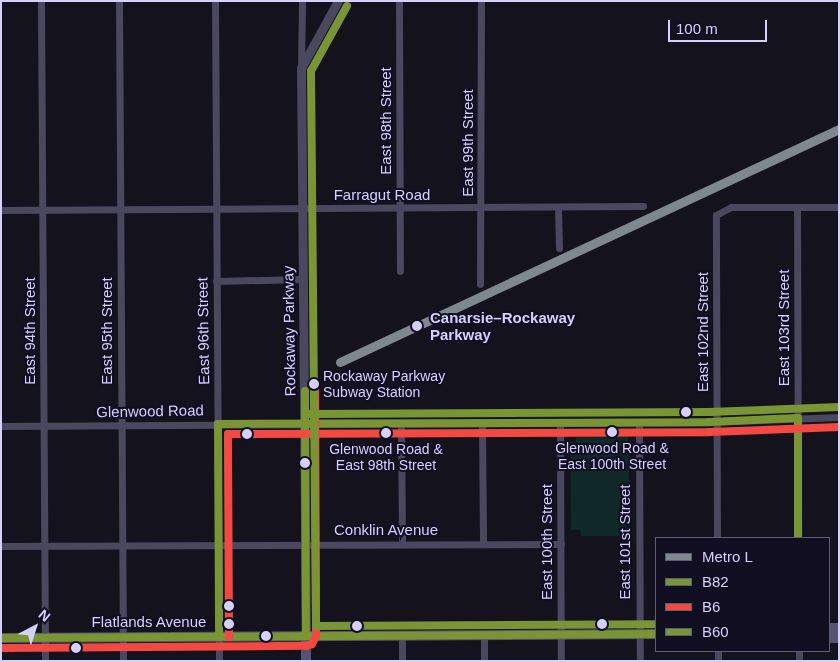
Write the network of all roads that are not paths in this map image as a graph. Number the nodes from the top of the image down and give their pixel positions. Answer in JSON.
{"nodes":[{"id":1,"x":41,"y":1,"type":"edge"},
{"id":2,"x":119,"y":1,"type":"edge"},
{"id":3,"x":215,"y":1,"type":"edge"},
{"id":4,"x":302,"y":1,"type":"edge"},
{"id":5,"x":338,"y":1,"type":"edge"},
{"id":6,"x":399,"y":1,"type":"edge"},
{"id":7,"x":481,"y":1,"type":"edge"},
{"id":8,"x":301,"y":68,"type":"junction"},
{"id":9,"x":643,"y":206,"type":"dead end"},
{"id":10,"x":558,"y":207,"type":"junction"},
{"id":11,"x":797,"y":207,"type":"junction"},
{"id":12,"x":839,"y":207,"type":"edge"},
{"id":13,"x":482,"y":208,"type":"junction"},
{"id":14,"x":400,"y":209,"type":"junction"},
{"id":15,"x":1,"y":210,"type":"edge"},
{"id":16,"x":120,"y":210,"type":"junction"},
{"id":17,"x":216,"y":210,"type":"junction"},
{"id":18,"x":302,"y":210,"type":"junction"},
{"id":19,"x":42,"y":211,"type":"junction"},
{"id":20,"x":559,"y":248,"type":"dead end"},
{"id":21,"x":400,"y":271,"type":"dead end"},
{"id":22,"x":303,"y":280,"type":"junction"},
{"id":23,"x":216,"y":281,"type":"junction"},
{"id":24,"x":480,"y":284,"type":"dead end"},
{"id":25,"x":839,"y":417,"type":"edge"},
{"id":26,"x":798,"y":418,"type":"junction"},
{"id":27,"x":717,"y":421,"type":"junction"},
{"id":28,"x":639,"y":422,"type":"junction"},
{"id":29,"x":482,"y":423,"type":"junction"},
{"id":30,"x":560,"y":423,"type":"junction"},
{"id":31,"x":218,"y":424,"type":"junction"},
{"id":32,"x":305,"y":424,"type":"junction"},
{"id":33,"x":401,"y":424,"type":"junction"},
{"id":34,"x":122,"y":425,"type":"junction"},
{"id":35,"x":1,"y":426,"type":"edge"},
{"id":36,"x":43,"y":426,"type":"junction"},
{"id":37,"x":718,"y":537,"type":"edge"},
{"id":38,"x":798,"y":537,"type":"edge"},
{"id":39,"x":483,"y":543,"type":"junction"},
{"id":40,"x":402,"y":544,"type":"junction"},
{"id":41,"x":561,"y":544,"type":"junction"},
{"id":42,"x":218,"y":545,"type":"junction"},
{"id":43,"x":306,"y":545,"type":"junction"},
{"id":44,"x":1,"y":546,"type":"edge"},
{"id":45,"x":44,"y":546,"type":"junction"},
{"id":46,"x":122,"y":546,"type":"junction"},
{"id":47,"x":655,"y":634,"type":"edge"},
{"id":48,"x":484,"y":635,"type":"junction"},
{"id":49,"x":561,"y":635,"type":"junction"},
{"id":50,"x":640,"y":635,"type":"junction"},
{"id":51,"x":306,"y":636,"type":"junction"},
{"id":52,"x":402,"y":636,"type":"junction"},
{"id":53,"x":123,"y":637,"type":"junction"},
{"id":54,"x":219,"y":637,"type":"junction"},
{"id":55,"x":1,"y":638,"type":"edge"},
{"id":56,"x":44,"y":638,"type":"junction"},
{"id":57,"x":44,"y":661,"type":"edge"},
{"id":58,"x":123,"y":661,"type":"edge"},
{"id":59,"x":219,"y":661,"type":"edge"},
{"id":60,"x":306,"y":661,"type":"edge"},
{"id":61,"x":402,"y":661,"type":"edge"},
{"id":62,"x":484,"y":661,"type":"edge"},
{"id":63,"x":561,"y":661,"type":"edge"},
{"id":64,"x":640,"y":661,"type":"edge"}],
"edges":[{"from":1,"to":19,"type":"street","name":"East 94th Street"},
{"from":2,"to":16,"type":"street","name":"East 95th Street"},
{"from":3,"to":17,"type":"street","name":"East 96th Street"},
{"from":4,"to":8,"type":"street","name":"Rockaway Parkway"},
{"from":5,"to":8,"type":"street"},
{"from":6,"to":14,"type":"street","name":"East 98th Street"},
{"from":7,"to":13,"type":"street","name":"East 99th Street"},
{"from":8,"to":18,"type":"street","name":"Rockaway Parkway"},
{"from":9,"to":10,"type":"street","name":"Farragut Road"},
{"from":10,"to":13,"type":"street","name":"Farragut Road"},
{"from":10,"to":20,"type":"street"},
{"from":11,"to":12,"type":"street"},
{"from":11,"to":26,"type":"street","name":"East 103rd Street"},
{"from":11,"to":27,"type":"street","name":"East 102nd Street"},
{"from":13,"to":14,"type":"street","name":"Farragut Road"},
{"from":13,"to":24,"type":"street","name":"East 99th Street"},
{"from":14,"to":18,"type":"street","name":"Farragut Road"},
{"from":14,"to":21,"type":"street","name":"East 98th Street"},
{"from":15,"to":19,"type":"street","name":"Farragut Road"},
{"from":16,"to":17,"type":"street","name":"Farragut Road"},
{"from":16,"to":19,"type":"street","name":"Farragut Road"},
{"from":16,"to":34,"type":"street","name":"East 95th Street"},
{"from":17,"to":18,"type":"street","name":"Farragut Road"},
{"from":17,"to":23,"type":"street","name":"East 96th Street"},
{"from":18,"to":22,"type":"street","name":"Rockaway Parkway"},
{"from":19,"to":36,"type":"street","name":"East 94th Street"},
{"from":22,"to":23,"type":"street"},
{"from":22,"to":32,"type":"street","name":"Rockaway Parkway"},
{"from":23,"to":31,"type":"street","name":"East 96th Street"},
{"from":25,"to":26,"type":"street","name":"Glenwood Road"},
{"from":26,"to":27,"type":"street","name":"Glenwood Road"},
{"from":26,"to":38,"type":"street","name":"East 103rd Street"},
{"from":27,"to":28,"type":"street","name":"Glenwood Road"},
{"from":27,"to":37,"type":"street","name":"East 102nd Street"},
{"from":28,"to":30,"type":"street","name":"Glenwood Road"},
{"from":28,"to":50,"type":"street","name":"East 101st Street"},
{"from":29,"to":30,"type":"street","name":"Glenwood Road"},
{"from":29,"to":33,"type":"street","name":"Glenwood Road"},
{"from":29,"to":39,"type":"street"},
{"from":30,"to":41,"type":"street","name":"East 100th Street"},
{"from":31,"to":32,"type":"street","name":"Glenwood Road"},
{"from":31,"to":34,"type":"street","name":"Glenwood Road"},
{"from":31,"to":42,"type":"street","name":"East 96th Street"},
{"from":32,"to":33,"type":"street","name":"Glenwood Road"},
{"from":32,"to":43,"type":"street","name":"Rockaway Parkway"},
{"from":33,"to":40,"type":"street"},
{"from":34,"to":36,"type":"street","name":"Glenwood Road"},
{"from":34,"to":46,"type":"street","name":"East 95th Street"},
{"from":35,"to":36,"type":"street","name":"Glenwood Road"},
{"from":36,"to":45,"type":"street","name":"East 94th Street"},
{"from":39,"to":40,"type":"street","name":"Conklin Avenue"},
{"from":39,"to":41,"type":"street","name":"Conklin Avenue"},
{"from":40,"to":43,"type":"street","name":"Conklin Avenue"},
{"from":41,"to":49,"type":"street","name":"East 100th Street"},
{"from":42,"to":43,"type":"street","name":"Conklin Avenue"},
{"from":42,"to":46,"type":"street","name":"Conklin Avenue"},
{"from":42,"to":54,"type":"street","name":"East 96th Street"},
{"from":43,"to":51,"type":"street","name":"Rockaway Parkway"},
{"from":44,"to":45,"type":"street","name":"Conklin Avenue"},
{"from":45,"to":46,"type":"street","name":"Conklin Avenue"},
{"from":45,"to":56,"type":"street","name":"East 94th Street"},
{"from":46,"to":53,"type":"street","name":"East 95th Street"},
{"from":47,"to":50,"type":"main road","name":"Flatlands Avenue"},
{"from":48,"to":49,"type":"main road","name":"Flatlands Avenue"},
{"from":48,"to":52,"type":"main road","name":"Flatlands Avenue"},
{"from":48,"to":62,"type":"street"},
{"from":49,"to":50,"type":"main road","name":"Flatlands Avenue"},
{"from":49,"to":63,"type":"street","name":"East 100th Street"},
{"from":50,"to":64,"type":"street","name":"East 101st Street"},
{"from":51,"to":52,"type":"main road","name":"Flatlands Avenue"},
{"from":51,"to":54,"type":"main road","name":"Flatlands Avenue"},
{"from":51,"to":60,"type":"main road","name":"Rockaway Parkway"},
{"from":52,"to":61,"type":"street"},
{"from":53,"to":54,"type":"main road","name":"Flatlands Avenue"},
{"from":53,"to":56,"type":"main road","name":"Flatlands Avenue"},
{"from":53,"to":58,"type":"street","name":"East 95th Street"},
{"from":54,"to":59,"type":"street","name":"East 96th Street"},
{"from":55,"to":56,"type":"main road","name":"Flatlands Avenue"},
{"from":56,"to":57,"type":"street","name":"East 94th Street"}]}
